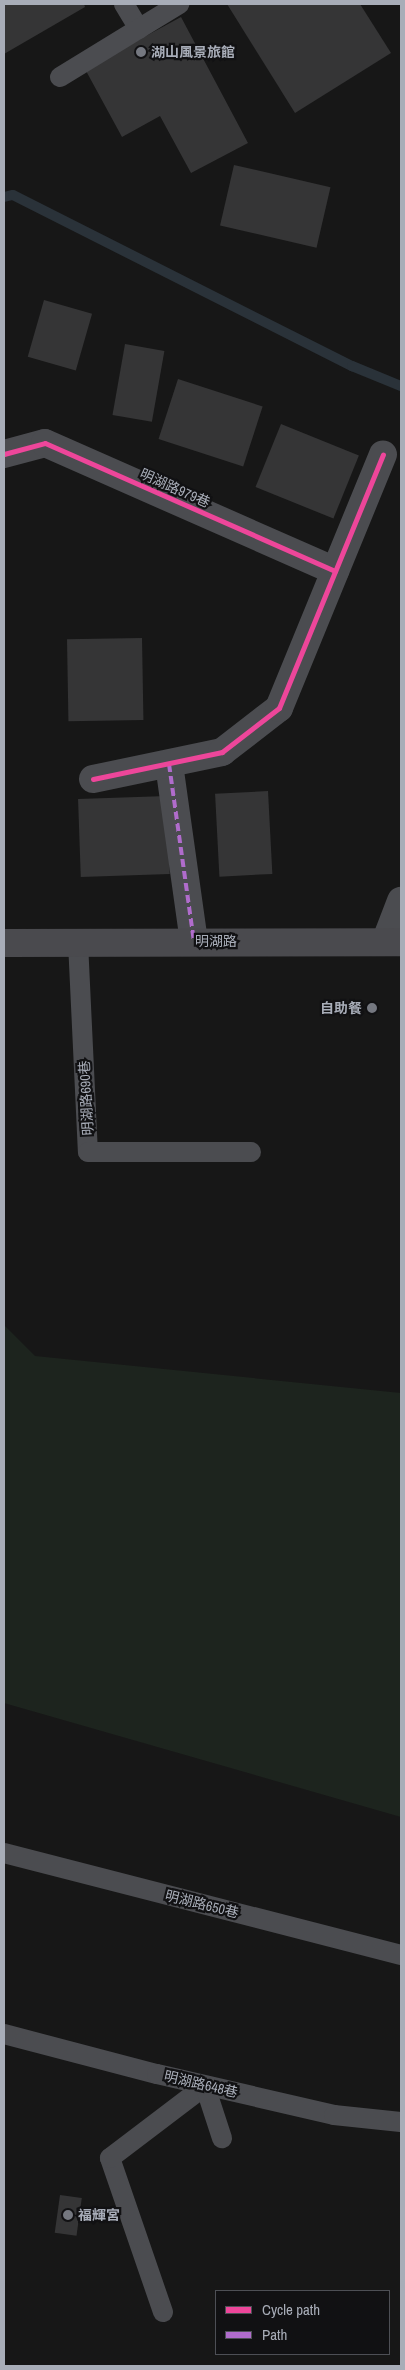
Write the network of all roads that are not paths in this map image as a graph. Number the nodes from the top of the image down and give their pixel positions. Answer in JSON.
{"nodes":[{"id":1,"x":124,"y":4,"type":"edge"},
{"id":2,"x":179,"y":4,"type":"edge"},
{"id":3,"x":139,"y":28,"type":"junction"},
{"id":4,"x":60,"y":77,"type":"dead end"},
{"id":5,"x":4,"y":454,"type":"edge"},
{"id":6,"x":383,"y":454,"type":"dead end"},
{"id":7,"x":335,"y":571,"type":"junction"},
{"id":8,"x":169,"y":764,"type":"junction"},
{"id":9,"x":92,"y":779,"type":"dead end"},
{"id":10,"x":401,"y":901,"type":"edge"},
{"id":11,"x":194,"y":941,"type":"junction"},
{"id":12,"x":394,"y":941,"type":"edge"},
{"id":13,"x":78,"y":942,"type":"junction"},
{"id":14,"x":4,"y":943,"type":"edge"},
{"id":15,"x":252,"y":1152,"type":"dead end"},
{"id":16,"x":4,"y":1853,"type":"edge"},
{"id":17,"x":401,"y":1955,"type":"edge"},
{"id":18,"x":4,"y":2034,"type":"edge"},
{"id":19,"x":205,"y":2086,"type":"junction"},
{"id":20,"x":401,"y":2122,"type":"edge"},
{"id":21,"x":222,"y":2138,"type":"dead end"},
{"id":22,"x":163,"y":2312,"type":"dead end"}],
"edges":[{"from":1,"to":3,"type":"lane"},
{"from":2,"to":3,"type":"lane"},
{"from":3,"to":4,"type":"lane"},
{"from":5,"to":7,"type":"street","name":"明湖路979巷"},
{"from":6,"to":7,"type":"street"},
{"from":7,"to":8,"type":"street"},
{"from":8,"to":9,"type":"street"},
{"from":8,"to":11,"type":"street"},
{"from":10,"to":12,"type":"street","name":"明湖路"},
{"from":11,"to":12,"type":"main road","name":"明湖路"},
{"from":11,"to":13,"type":"main road","name":"明湖路"},
{"from":13,"to":14,"type":"main road","name":"明湖路"},
{"from":13,"to":15,"type":"lane","name":"明湖路690巷"},
{"from":16,"to":17,"type":"lane","name":"明湖路650巷"},
{"from":18,"to":19,"type":"lane","name":"明湖路648巷"},
{"from":19,"to":20,"type":"lane","name":"明湖路648巷"},
{"from":19,"to":21,"type":"lane"},
{"from":19,"to":22,"type":"lane"}]}
